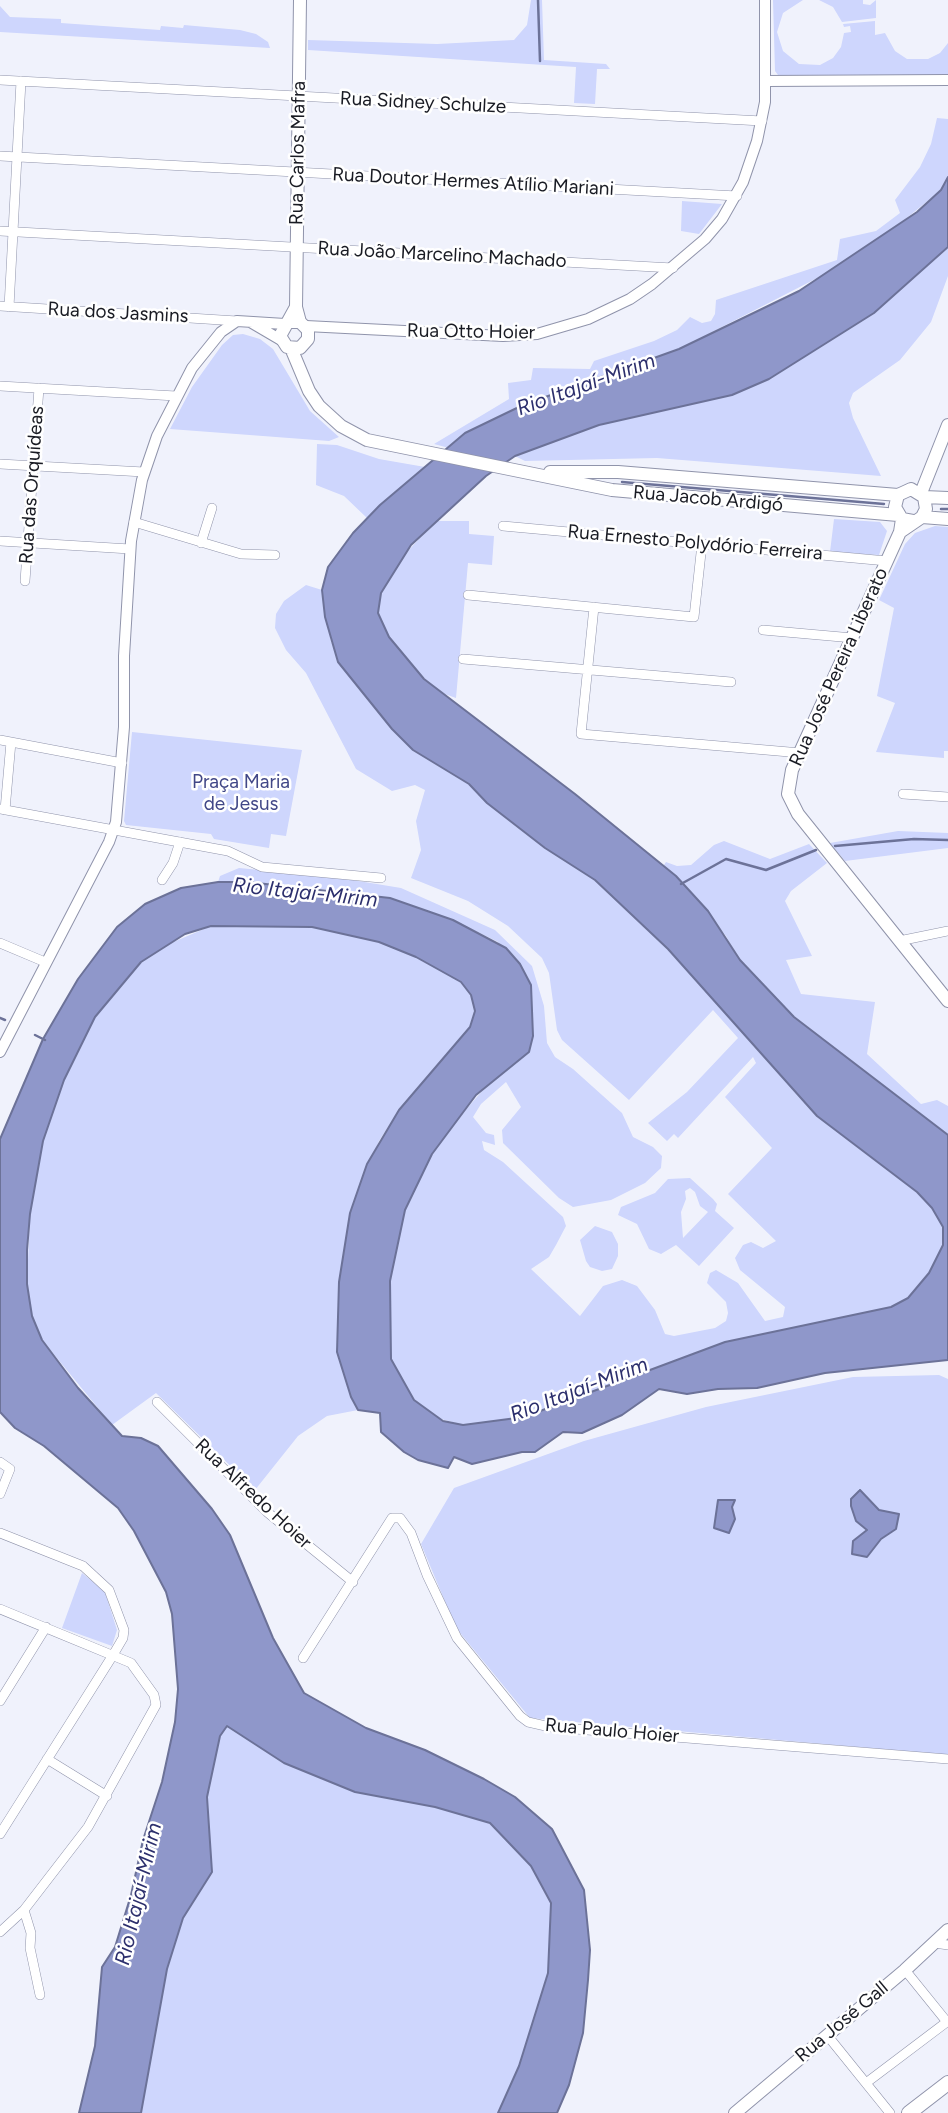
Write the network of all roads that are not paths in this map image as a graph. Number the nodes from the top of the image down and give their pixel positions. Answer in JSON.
{"nodes":[{"id":1,"x":300,"y":0,"type":"edge"},
{"id":2,"x":765,"y":0,"type":"edge"},
{"id":3,"x":0,"y":80,"type":"edge"},
{"id":4,"x":948,"y":80,"type":"edge"},
{"id":5,"x":21,"y":81,"type":"junction"},
{"id":6,"x":766,"y":81,"type":"junction"},
{"id":7,"x":299,"y":96,"type":"junction"},
{"id":8,"x":762,"y":121,"type":"junction"},
{"id":9,"x":0,"y":156,"type":"edge"},
{"id":10,"x":17,"y":157,"type":"junction"},
{"id":11,"x":298,"y":172,"type":"junction"},
{"id":12,"x":737,"y":196,"type":"junction"},
{"id":13,"x":0,"y":231,"type":"edge"},
{"id":14,"x":13,"y":232,"type":"junction"},
{"id":15,"x":297,"y":247,"type":"junction"},
{"id":16,"x":674,"y":268,"type":"junction"},
{"id":17,"x":4,"y":307,"type":"edge"},
{"id":18,"x":237,"y":321,"type":"junction"},
{"id":19,"x":296,"y":333,"type":"junction"},
{"id":20,"x":0,"y":386,"type":"edge"},
{"id":21,"x":39,"y":388,"type":"junction"},
{"id":22,"x":176,"y":396,"type":"junction"},
{"id":23,"x":948,"y":427,"type":"edge"},
{"id":24,"x":0,"y":464,"type":"edge"},
{"id":25,"x":33,"y":466,"type":"junction"},
{"id":26,"x":514,"y":471,"type":"junction"},
{"id":27,"x":144,"y":472,"type":"junction"},
{"id":28,"x":919,"y":493,"type":"junction"},
{"id":29,"x":898,"y":495,"type":"junction"},
{"id":30,"x":948,"y":498,"type":"edge"},
{"id":31,"x":212,"y":508,"type":"dead end"},
{"id":32,"x":909,"y":518,"type":"junction"},
{"id":33,"x":948,"y":519,"type":"edge"},
{"id":34,"x":134,"y":522,"type":"junction"},
{"id":35,"x":503,"y":526,"type":"dead end"},
{"id":36,"x":0,"y":541,"type":"edge"},
{"id":37,"x":27,"y":543,"type":"junction"},
{"id":38,"x":201,"y":543,"type":"junction"},
{"id":39,"x":702,"y":544,"type":"junction"},
{"id":40,"x":130,"y":549,"type":"junction"},
{"id":41,"x":275,"y":555,"type":"dead end"},
{"id":42,"x":887,"y":561,"type":"junction"},
{"id":43,"x":25,"y":581,"type":"dead end"},
{"id":44,"x":468,"y":595,"type":"dead end"},
{"id":45,"x":594,"y":607,"type":"junction"},
{"id":46,"x":763,"y":630,"type":"dead end"},
{"id":47,"x":853,"y":638,"type":"junction"},
{"id":48,"x":463,"y":659,"type":"dead end"},
{"id":49,"x":587,"y":670,"type":"junction"},
{"id":50,"x":732,"y":682,"type":"dead end"},
{"id":51,"x":0,"y":740,"type":"edge"},
{"id":52,"x":11,"y":742,"type":"junction"},
{"id":53,"x":801,"y":753,"type":"junction"},
{"id":54,"x":122,"y":763,"type":"junction"},
{"id":55,"x":903,"y":794,"type":"dead end"},
{"id":56,"x":948,"y":797,"type":"edge"},
{"id":57,"x":2,"y":809,"type":"edge"},
{"id":58,"x":113,"y":831,"type":"junction"},
{"id":59,"x":180,"y":842,"type":"junction"},
{"id":60,"x":381,"y":878,"type":"dead end"},
{"id":61,"x":163,"y":880,"type":"dead end"},
{"id":62,"x":948,"y":931,"type":"edge"},
{"id":63,"x":900,"y":941,"type":"junction"},
{"id":64,"x":0,"y":943,"type":"edge"},
{"id":65,"x":45,"y":962,"type":"junction"},
{"id":66,"x":948,"y":1001,"type":"edge"},
{"id":67,"x":0,"y":1052,"type":"edge"},
{"id":68,"x":157,"y":1402,"type":"dead end"},
{"id":69,"x":0,"y":1462,"type":"edge"},
{"id":70,"x":0,"y":1494,"type":"edge"},
{"id":71,"x":0,"y":1533,"type":"edge"},
{"id":72,"x":353,"y":1582,"type":"junction"},
{"id":73,"x":0,"y":1609,"type":"edge"},
{"id":74,"x":46,"y":1628,"type":"junction"},
{"id":75,"x":113,"y":1654,"type":"junction"},
{"id":76,"x":303,"y":1658,"type":"dead end"},
{"id":77,"x":0,"y":1701,"type":"edge"},
{"id":78,"x":47,"y":1759,"type":"junction"},
{"id":79,"x":948,"y":1759,"type":"edge"},
{"id":80,"x":107,"y":1796,"type":"junction"},
{"id":81,"x":0,"y":1834,"type":"edge"},
{"id":82,"x":24,"y":1910,"type":"junction"},
{"id":83,"x":948,"y":1930,"type":"edge"},
{"id":84,"x":0,"y":1932,"type":"edge"},
{"id":85,"x":941,"y":1944,"type":"edge"},
{"id":86,"x":905,"y":1970,"type":"junction"},
{"id":87,"x":40,"y":1995,"type":"dead end"},
{"id":88,"x":947,"y":2022,"type":"edge"},
{"id":89,"x":827,"y":2035,"type":"junction"},
{"id":90,"x":866,"y":2083,"type":"junction"},
{"id":91,"x":948,"y":2083,"type":"edge"},
{"id":92,"x":735,"y":2113,"type":"edge"},
{"id":93,"x":890,"y":2113,"type":"edge"},
{"id":94,"x":909,"y":2113,"type":"edge"}],
"edges":[{"from":1,"to":7,"type":"main road","name":"Rua Carlos Mafra"},
{"from":2,"to":6,"type":"street","name":"Rua Otto Hoier"},
{"from":3,"to":5,"type":"street","name":"Rua Sidney Schulze"},
{"from":4,"to":6,"type":"street"},
{"from":5,"to":7,"type":"street","name":"Rua Sidney Schulze"},
{"from":5,"to":10,"type":"street"},
{"from":6,"to":8,"type":"street","name":"Rua Otto Hoier"},
{"from":7,"to":8,"type":"street","name":"Rua Sidney Schulze"},
{"from":7,"to":11,"type":"main road","name":"Rua Carlos Mafra"},
{"from":8,"to":12,"type":"street","name":"Rua Otto Hoier"},
{"from":9,"to":10,"type":"street","name":"Rua Doutor Hermes Atílio Mariani"},
{"from":10,"to":11,"type":"street","name":"Rua Doutor Hermes Atílio Mariani"},
{"from":10,"to":14,"type":"street"},
{"from":11,"to":12,"type":"street","name":"Rua Doutor Hermes Atílio Mariani"},
{"from":11,"to":15,"type":"main road","name":"Rua Carlos Mafra"},
{"from":12,"to":16,"type":"street","name":"Rua Otto Hoier"},
{"from":13,"to":14,"type":"street","name":"Rua João Marcelino Machado"},
{"from":14,"to":15,"type":"street","name":"Rua João Marcelino Machado"},
{"from":14,"to":17,"type":"street"},
{"from":15,"to":16,"type":"street","name":"Rua João Marcelino Machado"},
{"from":15,"to":19,"type":"main road","name":"Rua Carlos Mafra"},
{"from":16,"to":19,"type":"street","name":"Rua Otto Hoier"},
{"from":17,"to":18,"type":"street","name":"Rua dos Jasmins"},
{"from":18,"to":19,"type":"street","name":"Rua Otto Hoier"},
{"from":18,"to":22,"type":"street"},
{"from":19,"to":26,"type":"main road","name":"Rua Jacob Ardigó"},
{"from":20,"to":21,"type":"street"},
{"from":21,"to":22,"type":"street"},
{"from":21,"to":25,"type":"street","name":"Rua das Orquídeas"},
{"from":22,"to":27,"type":"street"},
{"from":23,"to":28,"type":"main road"},
{"from":24,"to":25,"type":"street"},
{"from":25,"to":27,"type":"street"},
{"from":25,"to":37,"type":"street","name":"Rua das Orquídeas"},
{"from":26,"to":29,"type":"main road","name":"Rua Jacob Ardigó"},
{"from":26,"to":32,"type":"main road","name":"Rua Jacob Ardigó"},
{"from":27,"to":34,"type":"street"},
{"from":28,"to":29,"type":"main road"},
{"from":28,"to":30,"type":"main road"},
{"from":28,"to":32,"type":"main road"},
{"from":29,"to":32,"type":"main road"},
{"from":31,"to":38,"type":"street"},
{"from":32,"to":33,"type":"main road","name":"Rua Jacob Ardigó"},
{"from":32,"to":42,"type":"main road","name":"Rua José Pereira Liberato"},
{"from":34,"to":38,"type":"street"},
{"from":34,"to":40,"type":"street"},
{"from":35,"to":39,"type":"street","name":"Rua Ernesto Polydório Ferreira"},
{"from":36,"to":37,"type":"street"},
{"from":37,"to":40,"type":"street"},
{"from":37,"to":43,"type":"street","name":"Rua das Orquídeas"},
{"from":38,"to":41,"type":"street"},
{"from":39,"to":42,"type":"street","name":"Rua Ernesto Polydório Ferreira"},
{"from":39,"to":45,"type":"street"},
{"from":40,"to":54,"type":"street"},
{"from":42,"to":47,"type":"main road","name":"Rua José Pereira Liberato"},
{"from":44,"to":45,"type":"street"},
{"from":45,"to":49,"type":"street"},
{"from":46,"to":47,"type":"street"},
{"from":47,"to":53,"type":"main road","name":"Rua José Pereira Liberato"},
{"from":48,"to":49,"type":"street"},
{"from":49,"to":50,"type":"street"},
{"from":49,"to":53,"type":"street"},
{"from":51,"to":52,"type":"street"},
{"from":52,"to":54,"type":"street"},
{"from":52,"to":57,"type":"street"},
{"from":53,"to":63,"type":"main road","name":"Rua José Pereira Liberato"},
{"from":54,"to":58,"type":"street"},
{"from":55,"to":56,"type":"street"},
{"from":57,"to":58,"type":"street"},
{"from":58,"to":59,"type":"street"},
{"from":58,"to":65,"type":"street"},
{"from":59,"to":60,"type":"street"},
{"from":59,"to":61,"type":"street"},
{"from":62,"to":63,"type":"street"},
{"from":63,"to":66,"type":"main road","name":"Rua José Pereira Liberato"},
{"from":64,"to":65,"type":"street"},
{"from":65,"to":67,"type":"street"},
{"from":68,"to":72,"type":"street","name":"Rua Alfredo Hoier"},
{"from":69,"to":70,"type":"street"},
{"from":71,"to":75,"type":"street"},
{"from":72,"to":76,"type":"street"},
{"from":72,"to":79,"type":"street","name":"Rua Paulo Hoier"},
{"from":73,"to":74,"type":"street"},
{"from":74,"to":75,"type":"street"},
{"from":74,"to":77,"type":"street"},
{"from":75,"to":78,"type":"street"},
{"from":75,"to":80,"type":"street"},
{"from":78,"to":80,"type":"street"},
{"from":78,"to":81,"type":"street"},
{"from":80,"to":82,"type":"street"},
{"from":82,"to":84,"type":"street"},
{"from":82,"to":87,"type":"street"},
{"from":83,"to":85,"type":"main road","name":"Rua José Gall"},
{"from":85,"to":86,"type":"main road","name":"Rua José Gall"},
{"from":86,"to":88,"type":"street"},
{"from":86,"to":89,"type":"main road","name":"Rua José Gall"},
{"from":88,"to":90,"type":"street"},
{"from":89,"to":90,"type":"street"},
{"from":89,"to":92,"type":"main road","name":"Rua José Gall"},
{"from":90,"to":93,"type":"street"},
{"from":91,"to":94,"type":"main road"}]}
